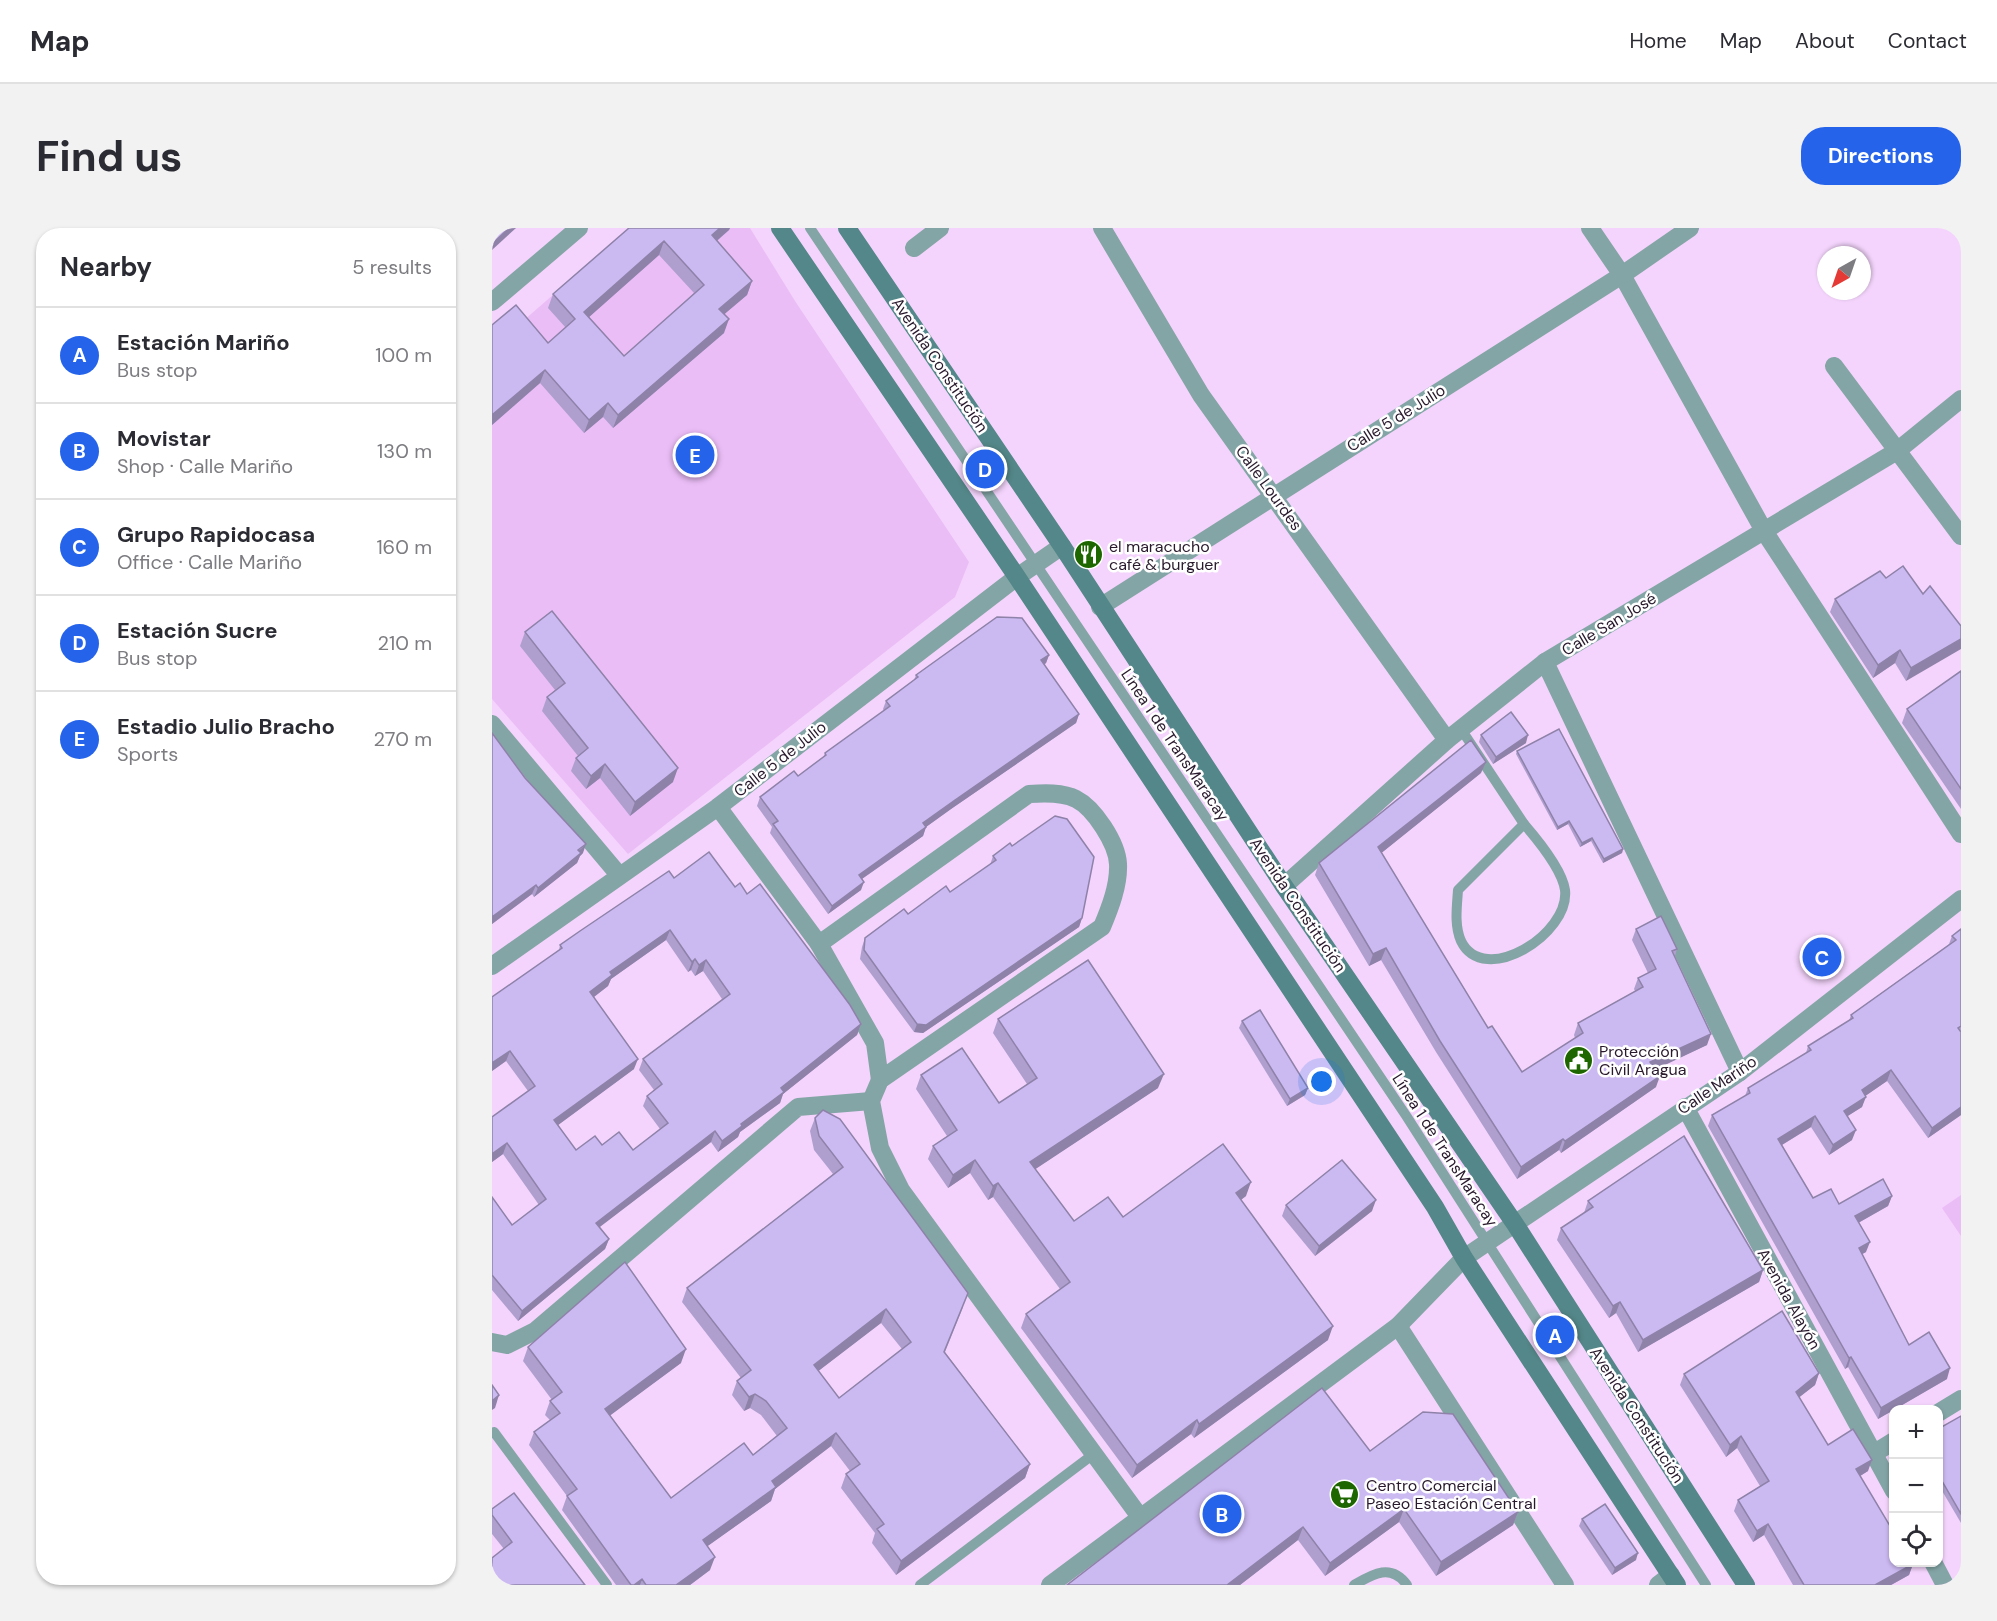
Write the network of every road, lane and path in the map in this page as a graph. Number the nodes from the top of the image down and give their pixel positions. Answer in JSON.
{"nodes":[{"id":1,"x":579,"y":228,"type":"edge"},
{"id":2,"x":780,"y":228,"type":"edge"},
{"id":3,"x":810,"y":228,"type":"edge"},
{"id":4,"x":847,"y":228,"type":"edge"},
{"id":5,"x":940,"y":228,"type":"edge"},
{"id":6,"x":1102,"y":228,"type":"edge"},
{"id":7,"x":1590,"y":228,"type":"edge"},
{"id":8,"x":1690,"y":228,"type":"edge"},
{"id":9,"x":914,"y":248,"type":"dead end"},
{"id":10,"x":1622,"y":275,"type":"junction"},
{"id":11,"x":492,"y":302,"type":"edge"},
{"id":12,"x":1834,"y":366,"type":"dead end"},
{"id":13,"x":1961,"y":399,"type":"edge"},
{"id":14,"x":1897,"y":451,"type":"junction"},
{"id":15,"x":1275,"y":495,"type":"junction"},
{"id":16,"x":1764,"y":531,"type":"junction"},
{"id":17,"x":1961,"y":536,"type":"edge"},
{"id":18,"x":1062,"y":546,"type":"junction"},
{"id":19,"x":1035,"y":564,"type":"junction"},
{"id":20,"x":1017,"y":576,"type":"junction"},
{"id":21,"x":1100,"y":607,"type":"junction"},
{"id":22,"x":1545,"y":662,"type":"junction"},
{"id":23,"x":492,"y":724,"type":"edge"},
{"id":24,"x":1454,"y":734,"type":"junction"},
{"id":25,"x":718,"y":807,"type":"junction"},
{"id":26,"x":1524,"y":824,"type":"junction"},
{"id":27,"x":1961,"y":834,"type":"edge"},
{"id":28,"x":618,"y":875,"type":"junction"},
{"id":29,"x":1284,"y":886,"type":"junction"},
{"id":30,"x":1961,"y":899,"type":"edge"},
{"id":31,"x":819,"y":944,"type":"junction"},
{"id":32,"x":492,"y":966,"type":"edge"},
{"id":33,"x":1740,"y":1072,"type":"junction"},
{"id":34,"x":879,"y":1080,"type":"junction"},
{"id":35,"x":871,"y":1101,"type":"junction"},
{"id":36,"x":1684,"y":1107,"type":"junction"},
{"id":37,"x":1515,"y":1224,"type":"junction"},
{"id":38,"x":1487,"y":1243,"type":"junction"},
{"id":39,"x":1464,"y":1258,"type":"junction"},
{"id":40,"x":1398,"y":1326,"type":"junction"},
{"id":41,"x":500,"y":1344,"type":"edge"},
{"id":42,"x":1961,"y":1399,"type":"edge"},
{"id":43,"x":1943,"y":1410,"type":"edge"},
{"id":44,"x":494,"y":1432,"type":"dead end"},
{"id":45,"x":1889,"y":1445,"type":"edge"},
{"id":46,"x":1095,"y":1453,"type":"junction"},
{"id":47,"x":1874,"y":1454,"type":"junction"},
{"id":48,"x":1889,"y":1483,"type":"edge"},
{"id":49,"x":1140,"y":1517,"type":"junction"},
{"id":50,"x":1935,"y":1567,"type":"edge"},
{"id":51,"x":1669,"y":1582,"type":"edge"},
{"id":52,"x":606,"y":1585,"type":"edge"},
{"id":53,"x":920,"y":1585,"type":"edge"},
{"id":54,"x":1050,"y":1585,"type":"edge"},
{"id":55,"x":1354,"y":1585,"type":"edge"},
{"id":56,"x":1407,"y":1585,"type":"edge"},
{"id":57,"x":1565,"y":1585,"type":"edge"},
{"id":58,"x":1706,"y":1585,"type":"edge"},
{"id":59,"x":1746,"y":1585,"type":"edge"},
{"id":60,"x":1945,"y":1585,"type":"edge"}],
"edges":[{"from":1,"to":11,"type":"street"},
{"from":2,"to":20,"type":"street"},
{"from":3,"to":19,"type":"lane","name":"Línea 1 de TransMaracay"},
{"from":4,"to":18,"type":"street","name":"Avenida Constitución"},
{"from":5,"to":9,"type":"street"},
{"from":6,"to":15,"type":"street","name":"Calle Lourdes"},
{"from":7,"to":10,"type":"street"},
{"from":8,"to":10,"type":"street","name":"Calle 5 de Julio"},
{"from":10,"to":15,"type":"street","name":"Calle 5 de Julio"},
{"from":10,"to":16,"type":"street"},
{"from":12,"to":14,"type":"street"},
{"from":13,"to":14,"type":"street","name":"Calle San José"},
{"from":14,"to":16,"type":"street","name":"Calle San José"},
{"from":14,"to":17,"type":"street"},
{"from":15,"to":21,"type":"street","name":"Calle 5 de Julio"},
{"from":15,"to":24,"type":"street","name":"Calle Lourdes"},
{"from":16,"to":22,"type":"street","name":"Calle San José"},
{"from":16,"to":27,"type":"street"},
{"from":18,"to":19,"type":"street","name":"Calle 5 de Julio"},
{"from":18,"to":21,"type":"street","name":"Avenida Constitución"},
{"from":19,"to":20,"type":"street","name":"Calle 5 de Julio"},
{"from":19,"to":38,"type":"lane","name":"Línea 1 de TransMaracay"},
{"from":20,"to":25,"type":"street","name":"Calle 5 de Julio"},
{"from":20,"to":39,"type":"street"},
{"from":21,"to":29,"type":"street","name":"Avenida Constitución"},
{"from":22,"to":24,"type":"street","name":"Calle San José"},
{"from":22,"to":33,"type":"street"},
{"from":23,"to":28,"type":"street"},
{"from":24,"to":26,"type":"lane"},
{"from":24,"to":29,"type":"street","name":"Calle San José"},
{"from":25,"to":28,"type":"street","name":"Calle 5 de Julio"},
{"from":25,"to":31,"type":"street"},
{"from":26,"to":26,"type":"lane"},
{"from":28,"to":32,"type":"street","name":"Calle 5 de Julio"},
{"from":29,"to":37,"type":"street","name":"Avenida Constitución"},
{"from":30,"to":33,"type":"street","name":"Calle Mariño"},
{"from":31,"to":34,"type":"street"},
{"from":31,"to":34,"type":"street"},
{"from":33,"to":36,"type":"street","name":"Calle Mariño"},
{"from":34,"to":35,"type":"street"},
{"from":35,"to":41,"type":"street"},
{"from":35,"to":46,"type":"street"},
{"from":36,"to":37,"type":"street","name":"Calle Mariño"},
{"from":36,"to":47,"type":"street","name":"Avenida Alayón"},
{"from":37,"to":38,"type":"street","name":"Calle Mariño"},
{"from":37,"to":59,"type":"street","name":"Avenida Constitución"},
{"from":38,"to":39,"type":"street","name":"Calle Mariño"},
{"from":38,"to":58,"type":"lane","name":"Línea 1 de TransMaracay"},
{"from":39,"to":40,"type":"street","name":"Calle Mariño"},
{"from":39,"to":51,"type":"street"},
{"from":40,"to":49,"type":"street","name":"Calle Mariño"},
{"from":40,"to":57,"type":"street"},
{"from":42,"to":43,"type":"street"},
{"from":44,"to":52,"type":"lane"},
{"from":45,"to":47,"type":"street"},
{"from":46,"to":49,"type":"street"},
{"from":46,"to":53,"type":"lane"},
{"from":47,"to":48,"type":"street","name":"Avenida Alayón"},
{"from":49,"to":54,"type":"street"},
{"from":50,"to":60,"type":"street"},
{"from":55,"to":56,"type":"lane"}]}
